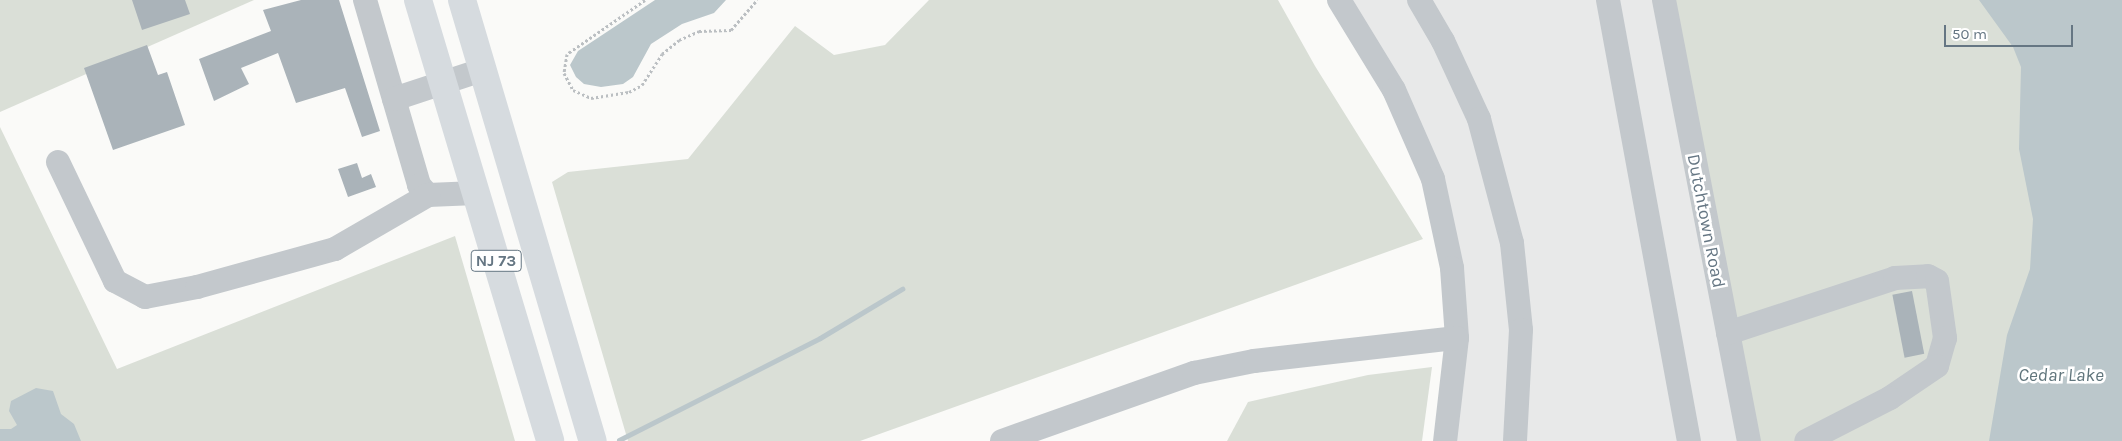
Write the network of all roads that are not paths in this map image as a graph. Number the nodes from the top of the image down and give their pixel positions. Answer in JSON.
{"nodes":[{"id":1,"x":365,"y":0,"type":"edge"},
{"id":2,"x":418,"y":0,"type":"edge"},
{"id":3,"x":462,"y":0,"type":"edge"},
{"id":4,"x":1420,"y":0,"type":"edge"},
{"id":5,"x":1608,"y":0,"type":"edge"},
{"id":6,"x":1664,"y":0,"type":"edge"},
{"id":7,"x":1348,"y":3,"type":"edge"},
{"id":8,"x":482,"y":70,"type":"junction"},
{"id":9,"x":442,"y":81,"type":"junction"},
{"id":10,"x":394,"y":99,"type":"junction"},
{"id":11,"x":58,"y":162,"type":"dead end"},
{"id":12,"x":476,"y":193,"type":"junction"},
{"id":13,"x":428,"y":195,"type":"junction"},
{"id":14,"x":1728,"y":333,"type":"junction"},
{"id":15,"x":1457,"y":338,"type":"junction"},
{"id":16,"x":550,"y":441,"type":"edge"},
{"id":17,"x":593,"y":441,"type":"edge"},
{"id":18,"x":1002,"y":441,"type":"edge"},
{"id":19,"x":1445,"y":441,"type":"edge"},
{"id":20,"x":1515,"y":441,"type":"edge"},
{"id":21,"x":1689,"y":441,"type":"edge"},
{"id":22,"x":1749,"y":441,"type":"edge"},
{"id":23,"x":1806,"y":441,"type":"edge"}],
"edges":[{"from":1,"to":10,"type":"street"},
{"from":2,"to":9,"type":"highway","number":"NJ 73"},
{"from":3,"to":8,"type":"highway","number":"NJ 73"},
{"from":4,"to":20,"type":"street"},
{"from":5,"to":21,"type":"street"},
{"from":6,"to":14,"type":"street","name":"Dutchtown Road"},
{"from":7,"to":15,"type":"street"},
{"from":8,"to":9,"type":"street"},
{"from":8,"to":17,"type":"highway","number":"NJ 73"},
{"from":9,"to":10,"type":"street"},
{"from":9,"to":12,"type":"highway","number":"NJ 73"},
{"from":10,"to":13,"type":"street"},
{"from":11,"to":13,"type":"street"},
{"from":12,"to":13,"type":"street"},
{"from":12,"to":16,"type":"highway","number":"NJ 73"},
{"from":14,"to":22,"type":"street","name":"Dutchtown Road"},
{"from":14,"to":23,"type":"street"},
{"from":15,"to":18,"type":"street"},
{"from":15,"to":19,"type":"street"}]}
